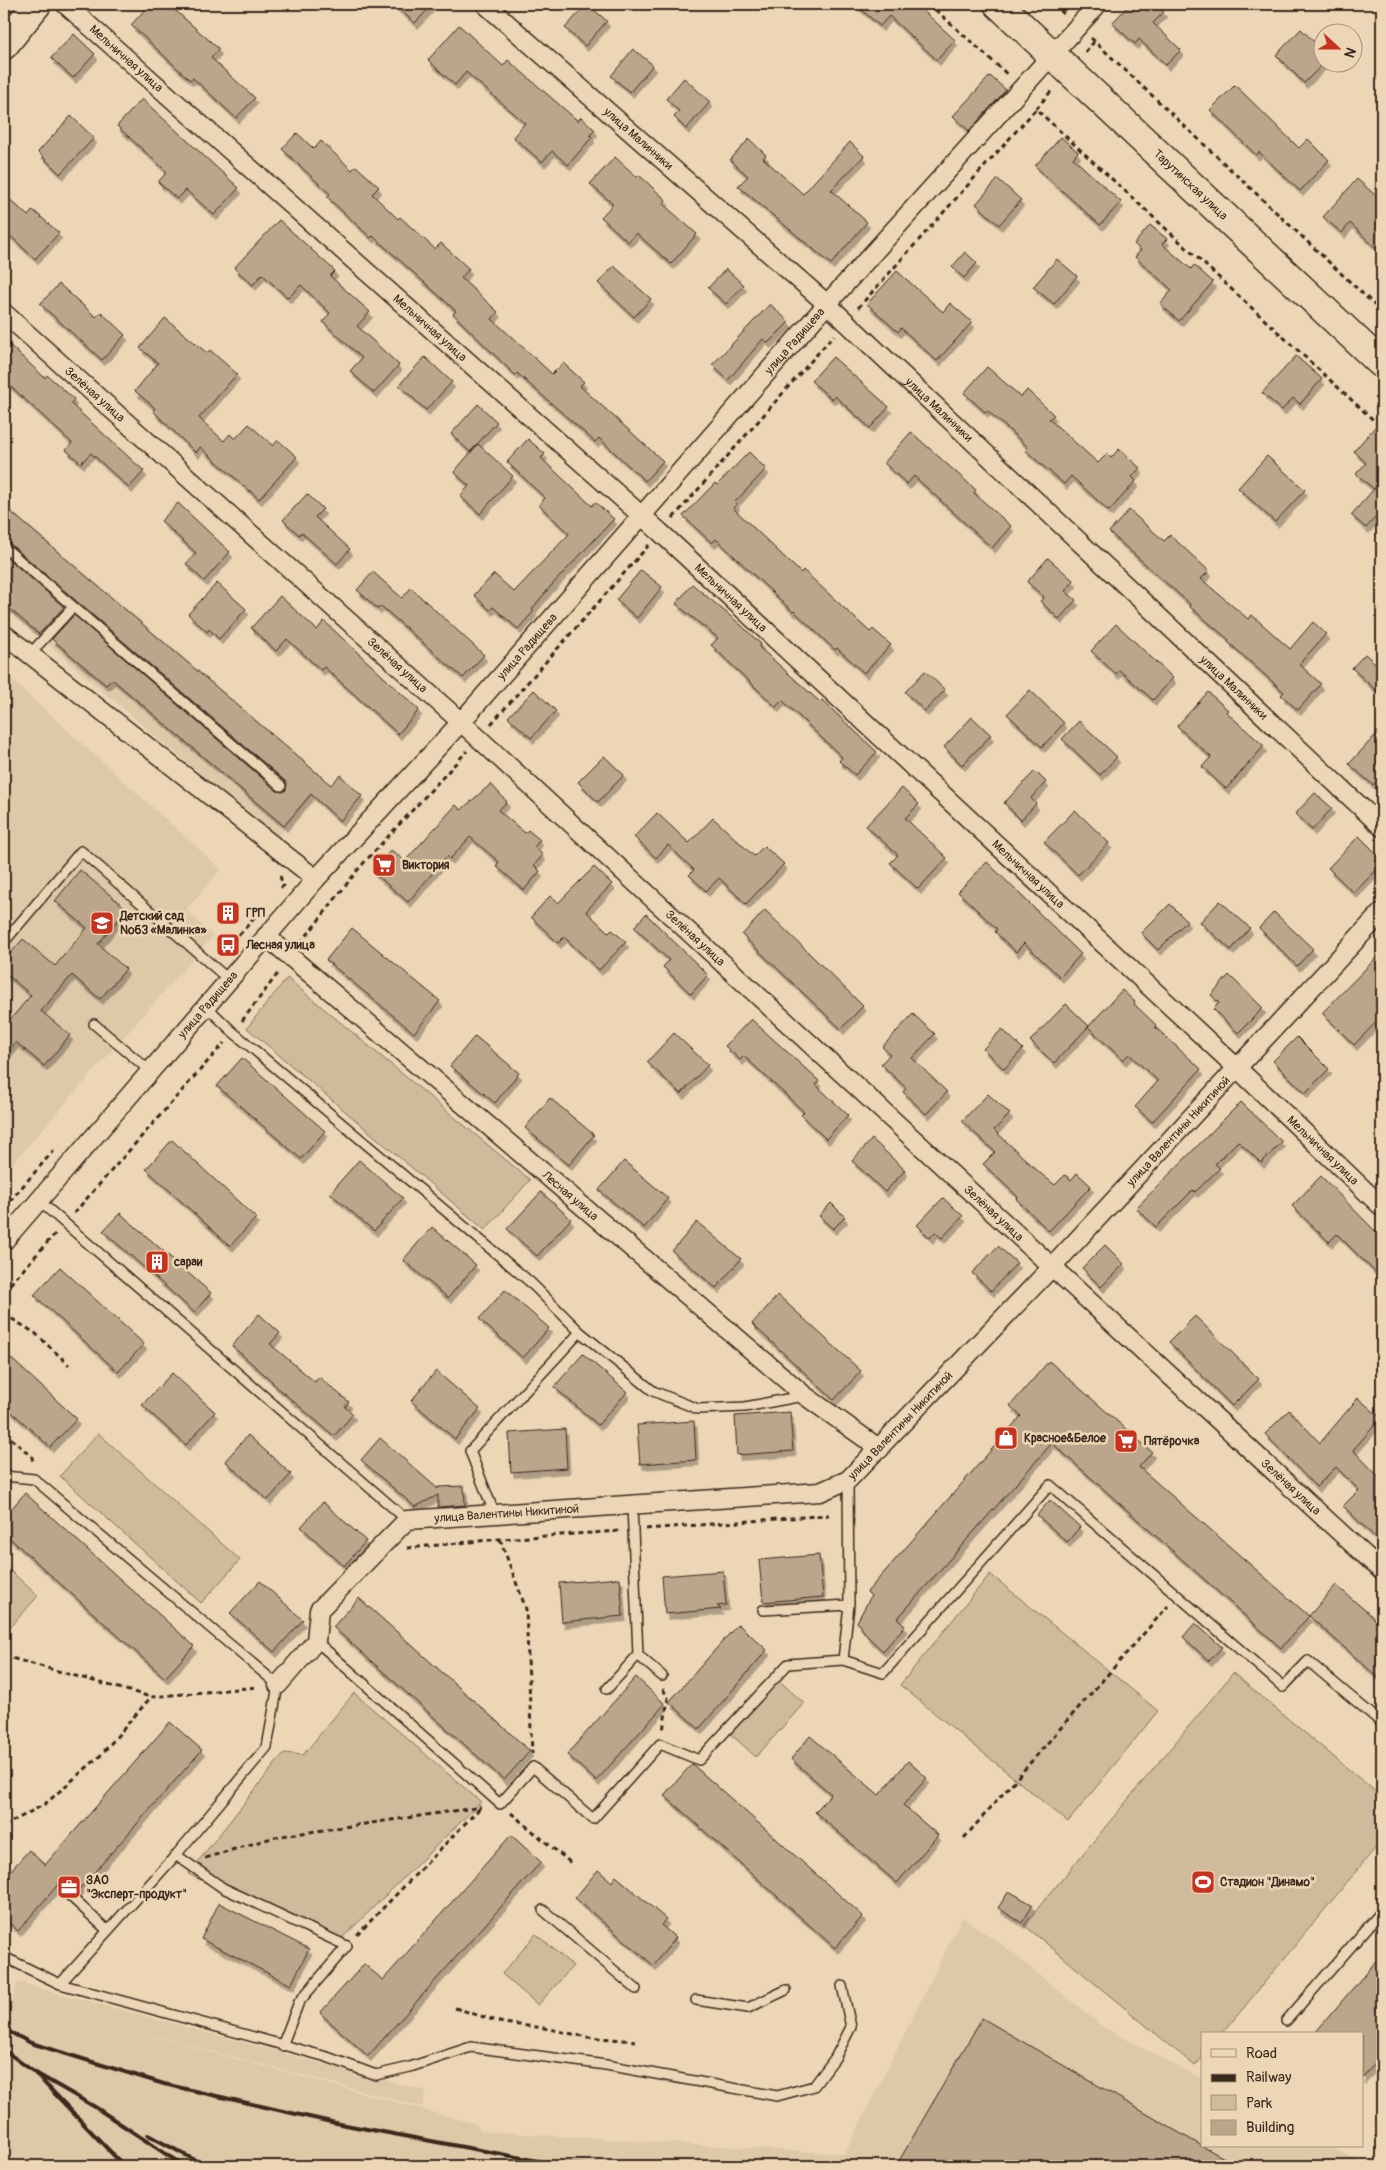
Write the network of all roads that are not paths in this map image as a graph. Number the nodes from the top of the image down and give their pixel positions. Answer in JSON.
{"nodes":[{"id":1,"x":37,"y":4,"type":"edge"},
{"id":2,"x":65,"y":4,"type":"edge"},
{"id":3,"x":485,"y":4,"type":"edge"},
{"id":4,"x":998,"y":4,"type":"edge"},
{"id":5,"x":1098,"y":4,"type":"edge"},
{"id":6,"x":4,"y":45,"type":"edge"},
{"id":7,"x":1053,"y":53,"type":"junction"},
{"id":8,"x":827,"y":304,"type":"junction"},
{"id":9,"x":4,"y":313,"type":"edge"},
{"id":10,"x":1382,"y":364,"type":"edge"},
{"id":11,"x":641,"y":516,"type":"junction"},
{"id":12,"x":4,"y":548,"type":"edge"},
{"id":13,"x":73,"y":607,"type":"junction"},
{"id":14,"x":4,"y":634,"type":"edge"},
{"id":15,"x":29,"y":655,"type":"junction"},
{"id":16,"x":461,"y":722,"type":"junction"},
{"id":17,"x":281,"y":786,"type":"dead end"},
{"id":18,"x":1382,"y":827,"type":"edge"},
{"id":19,"x":316,"y":879,"type":"junction"},
{"id":20,"x":1382,"y":912,"type":"edge"},
{"id":21,"x":266,"y":936,"type":"junction"},
{"id":22,"x":4,"y":942,"type":"edge"},
{"id":23,"x":229,"y":980,"type":"junction"},
{"id":24,"x":206,"y":1006,"type":"junction"},
{"id":25,"x":94,"y":1024,"type":"dead end"},
{"id":26,"x":1236,"y":1067,"type":"junction"},
{"id":27,"x":150,"y":1070,"type":"junction"},
{"id":28,"x":38,"y":1200,"type":"junction"},
{"id":29,"x":1382,"y":1207,"type":"edge"},
{"id":30,"x":4,"y":1241,"type":"edge"},
{"id":31,"x":1053,"y":1266,"type":"junction"},
{"id":32,"x":580,"y":1332,"type":"junction"},
{"id":33,"x":804,"y":1395,"type":"junction"},
{"id":34,"x":880,"y":1449,"type":"junction"},
{"id":35,"x":4,"y":1476,"type":"edge"},
{"id":36,"x":848,"y":1480,"type":"junction"},
{"id":37,"x":632,"y":1505,"type":"junction"},
{"id":38,"x":495,"y":1515,"type":"junction"},
{"id":39,"x":408,"y":1520,"type":"junction"},
{"id":40,"x":1382,"y":1571,"type":"edge"},
{"id":41,"x":849,"y":1605,"type":"junction"},
{"id":42,"x":763,"y":1610,"type":"dead end"},
{"id":43,"x":316,"y":1641,"type":"junction"},
{"id":44,"x":638,"y":1655,"type":"junction"},
{"id":45,"x":843,"y":1660,"type":"junction"},
{"id":46,"x":662,"y":1676,"type":"road end"},
{"id":47,"x":278,"y":1685,"type":"junction"},
{"id":48,"x":607,"y":1689,"type":"dead end"},
{"id":49,"x":1382,"y":1723,"type":"edge"},
{"id":50,"x":176,"y":1855,"type":"junction"},
{"id":51,"x":69,"y":1895,"type":"dead end"},
{"id":52,"x":543,"y":1910,"type":"dead end"},
{"id":53,"x":1382,"y":1911,"type":"edge"},
{"id":54,"x":108,"y":1930,"type":"junction"},
{"id":55,"x":4,"y":1957,"type":"edge"},
{"id":56,"x":60,"y":1984,"type":"junction"},
{"id":57,"x":842,"y":1986,"type":"dead end"},
{"id":58,"x":636,"y":1989,"type":"dead end"},
{"id":59,"x":786,"y":1990,"type":"dead end"},
{"id":60,"x":696,"y":2000,"type":"dead end"},
{"id":61,"x":1286,"y":2021,"type":"dead end"},
{"id":62,"x":282,"y":2046,"type":"junction"}],
"edges":[{"from":1,"to":6,"type":"main road"},
{"from":2,"to":11,"type":"street","name":"Мельничная улица"},
{"from":3,"to":8,"type":"street","name":"улица Малинники"},
{"from":4,"to":7,"type":"main road","name":"Тарутинская улица"},
{"from":5,"to":7,"type":"street","name":"улица Радищева"},
{"from":7,"to":8,"type":"street","name":"улица Радищева"},
{"from":7,"to":10,"type":"main road","name":"Тарутинская улица"},
{"from":8,"to":11,"type":"street","name":"улица Радищева"},
{"from":8,"to":18,"type":"street","name":"улица Малинники"},
{"from":9,"to":16,"type":"street","name":"Зелёная улица"},
{"from":11,"to":16,"type":"street","name":"улица Радищева"},
{"from":11,"to":26,"type":"street","name":"Мельничная улица"},
{"from":12,"to":13,"type":"lane"},
{"from":13,"to":15,"type":"lane"},
{"from":13,"to":17,"type":"lane"},
{"from":14,"to":15,"type":"street"},
{"from":15,"to":19,"type":"street"},
{"from":16,"to":19,"type":"street","name":"улица Радищева"},
{"from":16,"to":31,"type":"street","name":"Зелёная улица"},
{"from":19,"to":21,"type":"street","name":"улица Радищева"},
{"from":20,"to":26,"type":"street","name":"улица Валентины Никитиной"},
{"from":21,"to":23,"type":"street","name":"улица Радищева"},
{"from":21,"to":33,"type":"street","name":"Лесная улица"},
{"from":22,"to":23,"type":"lane"},
{"from":23,"to":24,"type":"street","name":"улица Радищева"},
{"from":24,"to":27,"type":"street","name":"улица Радищева"},
{"from":24,"to":32,"type":"lane"},
{"from":25,"to":27,"type":"lane"},
{"from":26,"to":29,"type":"street","name":"Мельничная улица"},
{"from":26,"to":31,"type":"street","name":"улица Валентины Никитиной"},
{"from":27,"to":28,"type":"street","name":"улица Радищева"},
{"from":28,"to":30,"type":"street","name":"улица Радищева"},
{"from":28,"to":39,"type":"lane"},
{"from":31,"to":34,"type":"street","name":"улица Валентины Никитиной"},
{"from":31,"to":40,"type":"street","name":"Зелёная улица"},
{"from":32,"to":33,"type":"lane"},
{"from":32,"to":38,"type":"lane"},
{"from":33,"to":34,"type":"street","name":"Лесная улица"},
{"from":34,"to":36,"type":"street","name":"улица Валентины Никитиной"},
{"from":35,"to":47,"type":"lane"},
{"from":36,"to":37,"type":"street","name":"улица Валентины Никитиной"},
{"from":36,"to":41,"type":"lane"},
{"from":37,"to":38,"type":"street","name":"улица Валентины Никитиной"},
{"from":37,"to":44,"type":"lane"},
{"from":38,"to":39,"type":"street","name":"улица Валентины Никитиной"},
{"from":39,"to":43,"type":"street"},
{"from":41,"to":42,"type":"lane"},
{"from":41,"to":45,"type":"lane"},
{"from":43,"to":45,"type":"lane"},
{"from":43,"to":47,"type":"street"},
{"from":44,"to":46,"type":"lane"},
{"from":44,"to":48,"type":"lane"},
{"from":45,"to":49,"type":"lane"},
{"from":47,"to":50,"type":"lane"},
{"from":50,"to":54,"type":"lane"},
{"from":50,"to":62,"type":"lane"},
{"from":51,"to":54,"type":"lane"},
{"from":52,"to":58,"type":"lane"},
{"from":53,"to":61,"type":"lane"},
{"from":54,"to":56,"type":"lane"},
{"from":55,"to":56,"type":"lane"},
{"from":56,"to":62,"type":"lane"},
{"from":57,"to":62,"type":"lane"},
{"from":59,"to":60,"type":"lane"}]}
